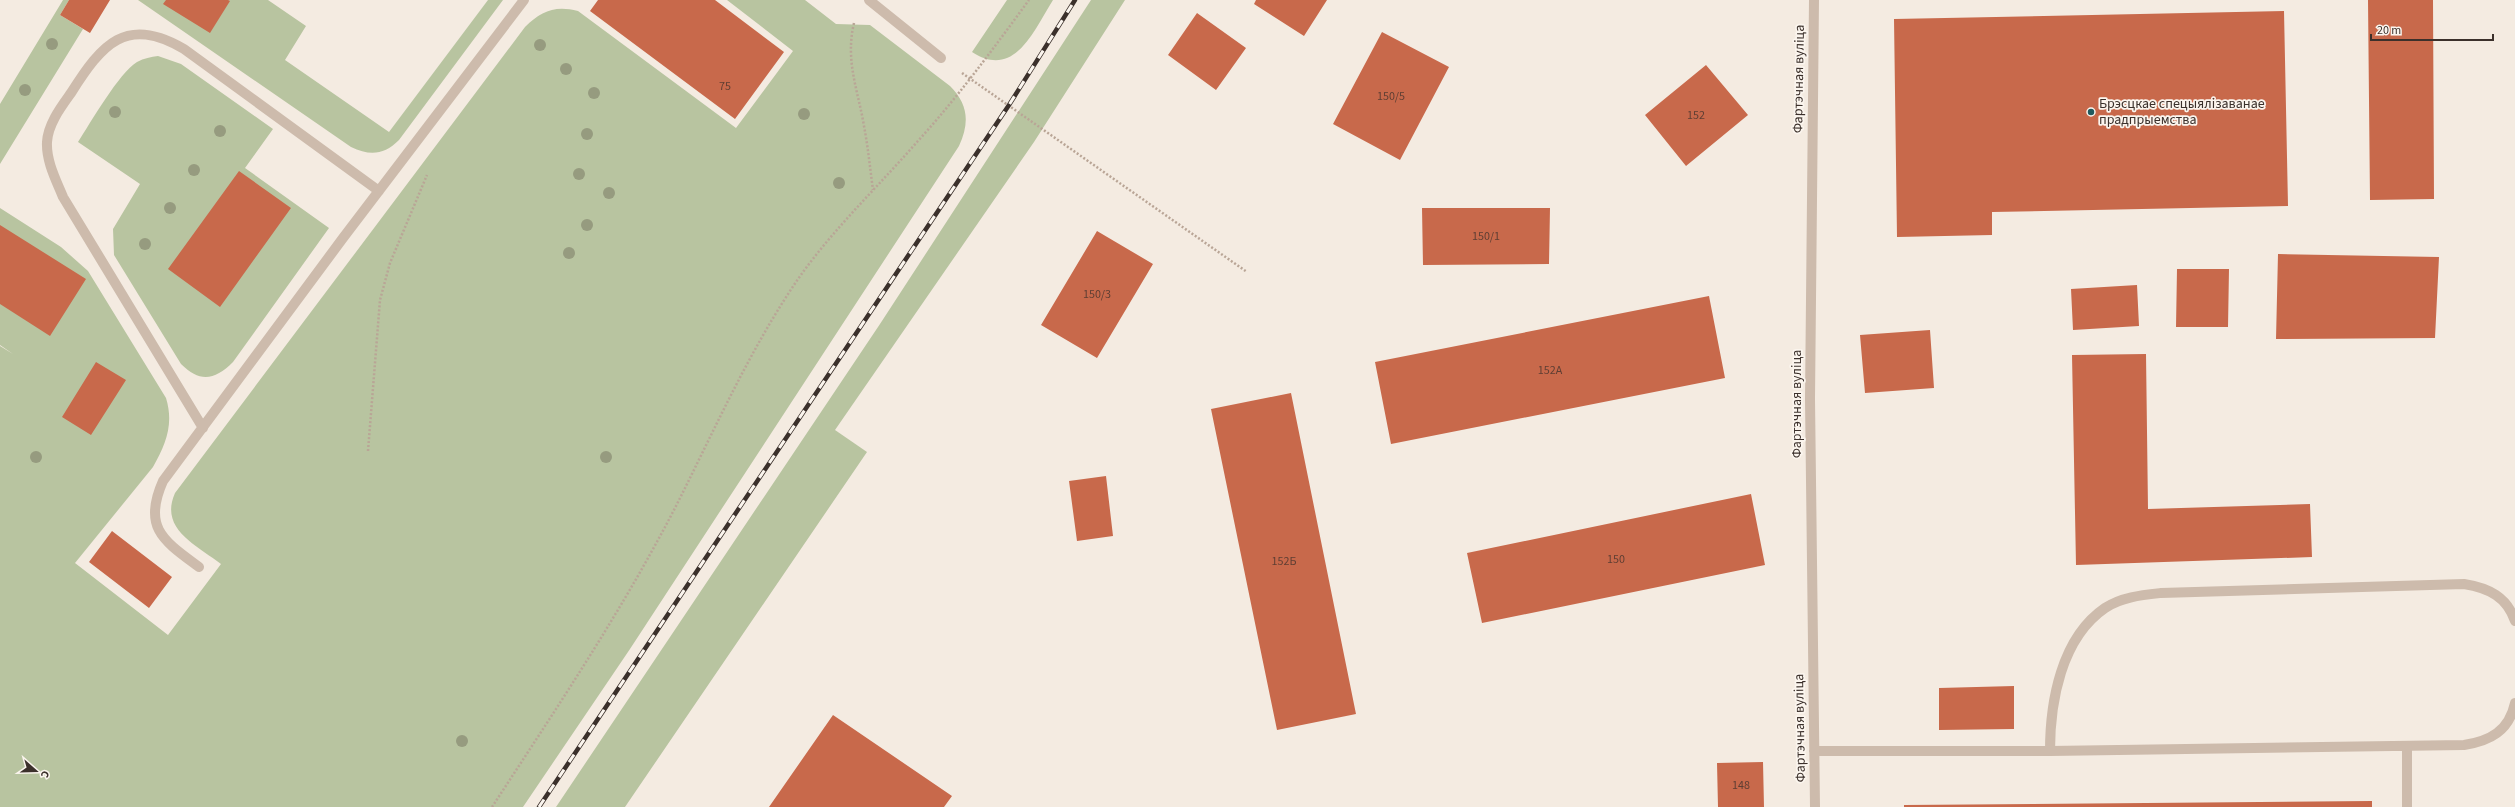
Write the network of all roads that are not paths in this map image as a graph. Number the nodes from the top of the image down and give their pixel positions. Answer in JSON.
{"nodes":[{"id":1,"x":524,"y":0,"type":"edge"},
{"id":2,"x":869,"y":0,"type":"edge"},
{"id":3,"x":1814,"y":0,"type":"edge"},
{"id":4,"x":941,"y":58,"type":"road end"},
{"id":5,"x":379,"y":191,"type":"junction"},
{"id":6,"x":204,"y":428,"type":"junction"},
{"id":7,"x":199,"y":567,"type":"dead end"},
{"id":8,"x":2515,"y":621,"type":"edge"},
{"id":9,"x":2515,"y":703,"type":"edge"},
{"id":10,"x":2407,"y":746,"type":"junction"},
{"id":11,"x":1814,"y":751,"type":"junction"},
{"id":12,"x":2050,"y":751,"type":"junction"},
{"id":13,"x":1815,"y":807,"type":"edge"},
{"id":14,"x":2408,"y":807,"type":"edge"}],
"edges":[{"from":1,"to":5,"type":"street"},
{"from":2,"to":4,"type":"street"},
{"from":3,"to":11,"type":"street","name":"Фартэчная вуліца"},
{"from":5,"to":6,"type":"street"},
{"from":5,"to":6,"type":"street"},
{"from":6,"to":7,"type":"street"},
{"from":8,"to":12,"type":"street"},
{"from":9,"to":10,"type":"street"},
{"from":10,"to":12,"type":"street"},
{"from":10,"to":14,"type":"street"},
{"from":11,"to":12,"type":"street"},
{"from":11,"to":13,"type":"street","name":"Фартэчная вуліца"}]}
